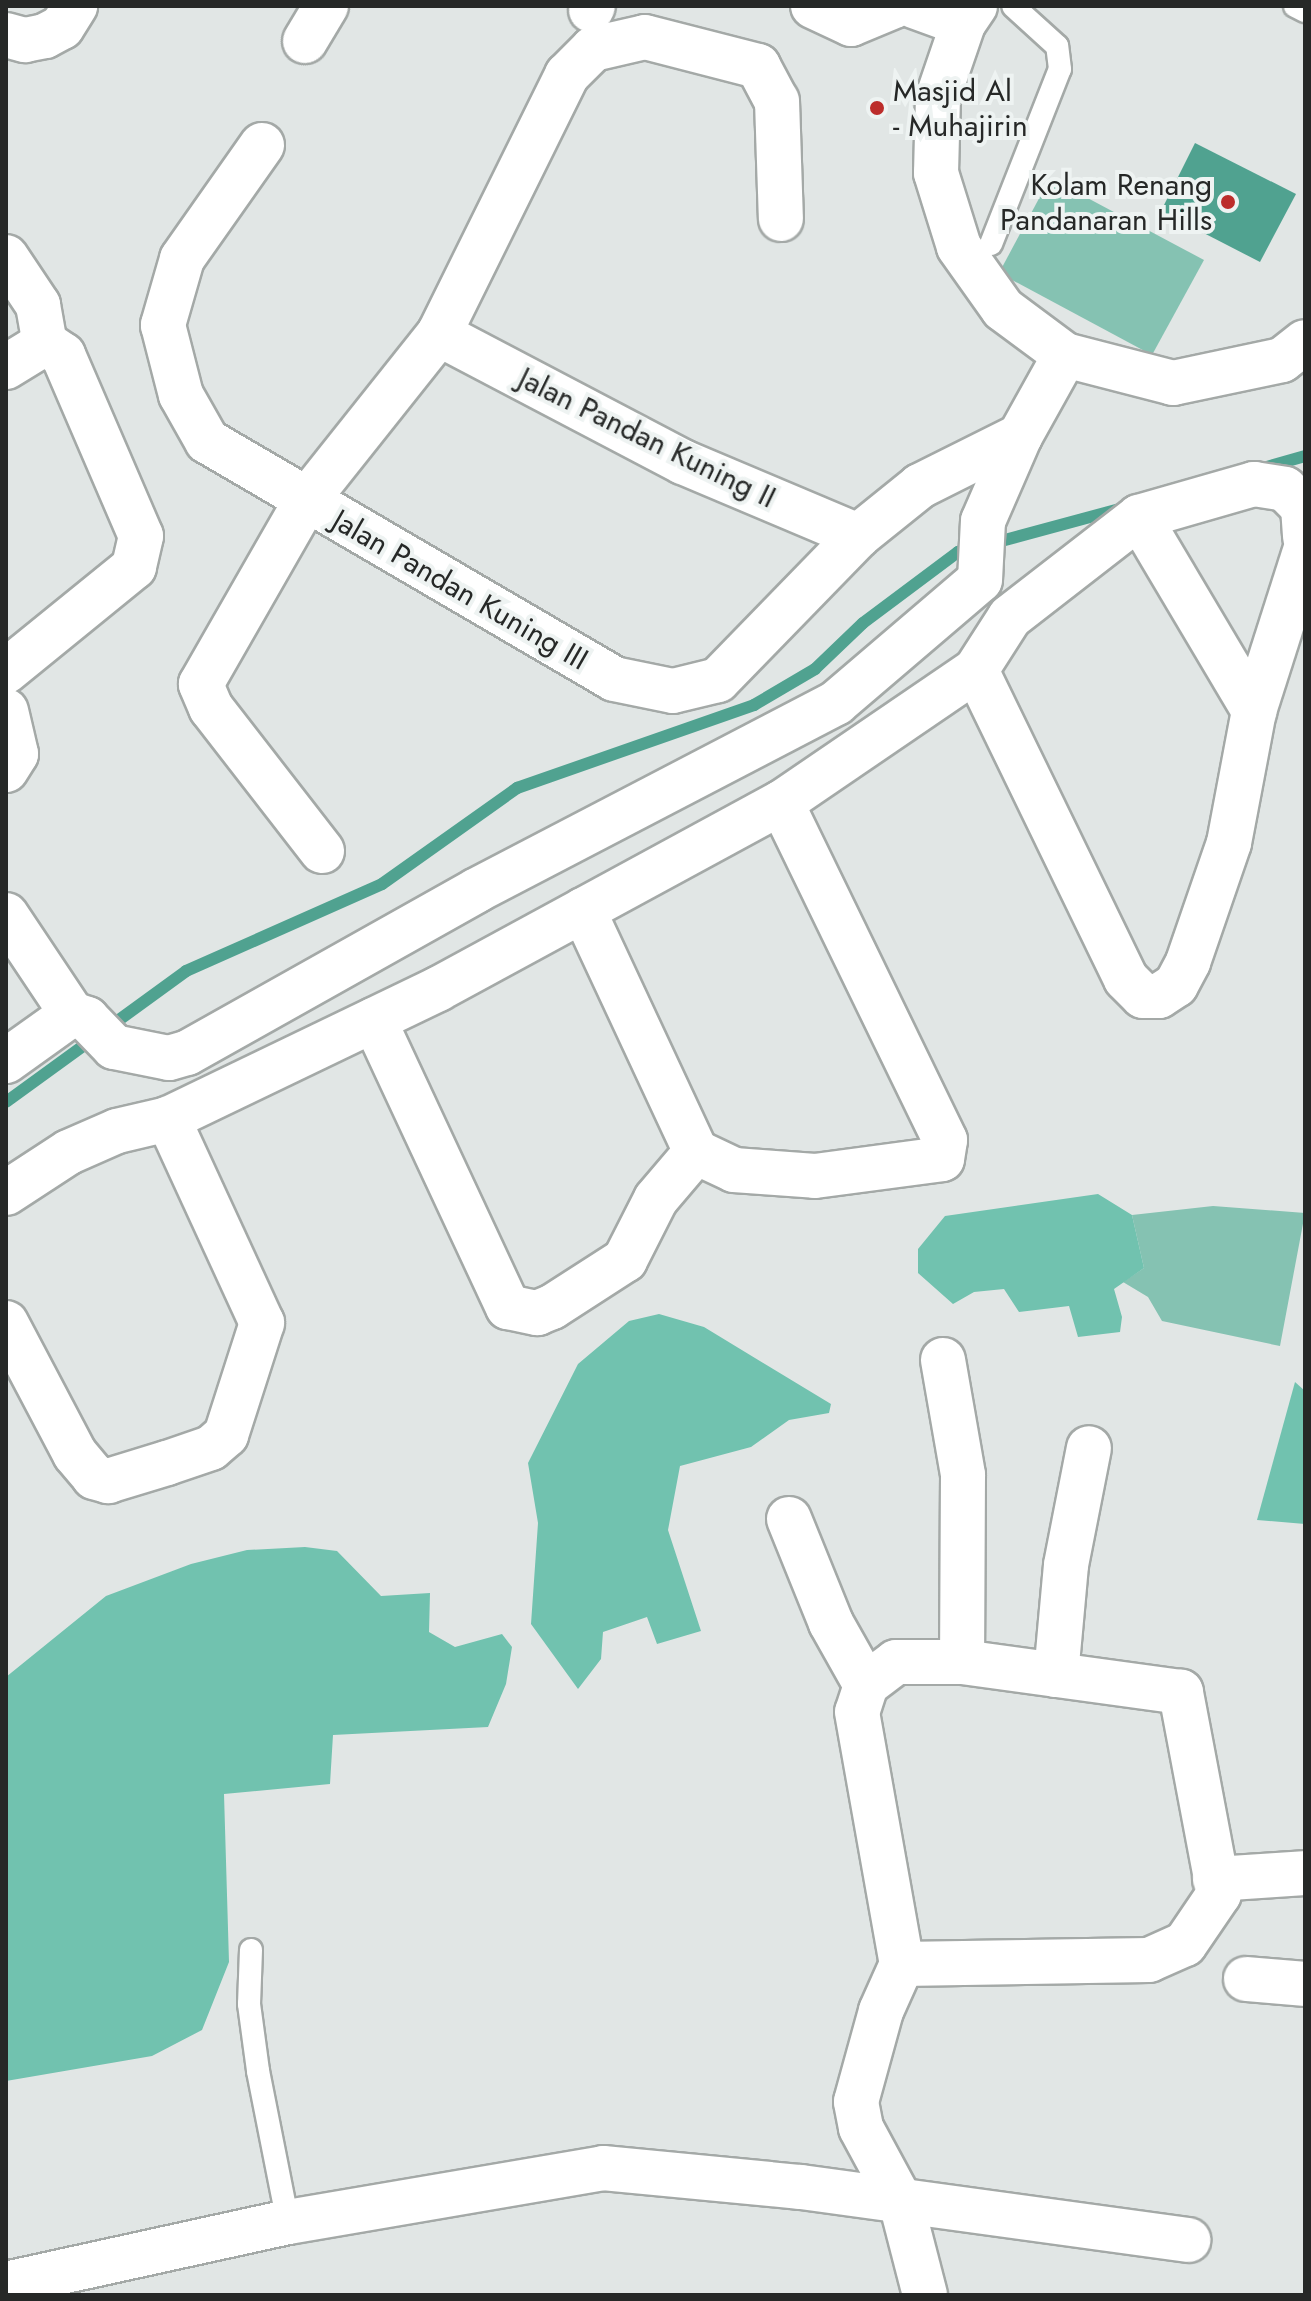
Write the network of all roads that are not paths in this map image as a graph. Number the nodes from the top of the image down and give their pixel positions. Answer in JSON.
{"nodes":[{"id":1,"x":75,"y":6,"type":"edge"},
{"id":2,"x":894,"y":6,"type":"edge"},
{"id":3,"x":914,"y":6,"type":"edge"},
{"id":4,"x":1013,"y":6,"type":"edge"},
{"id":5,"x":1295,"y":6,"type":"edge"},
{"id":6,"x":1305,"y":11,"type":"edge"},
{"id":7,"x":841,"y":12,"type":"edge"},
{"id":8,"x":969,"y":15,"type":"edge"},
{"id":9,"x":6,"y":35,"type":"edge"},
{"id":10,"x":262,"y":145,"type":"dead end"},
{"id":11,"x":781,"y":219,"type":"dead end"},
{"id":12,"x":991,"y":244,"type":"dead end"},
{"id":13,"x":6,"y":257,"type":"edge"},
{"id":14,"x":439,"y":334,"type":"junction"},
{"id":15,"x":1305,"y":342,"type":"edge"},
{"id":16,"x":45,"y":343,"type":"junction"},
{"id":17,"x":1065,"y":355,"type":"junction"},
{"id":18,"x":6,"y":367,"type":"edge"},
{"id":19,"x":1020,"y":436,"type":"junction"},
{"id":20,"x":306,"y":501,"type":"junction"},
{"id":21,"x":1139,"y":517,"type":"junction"},
{"id":22,"x":858,"y":536,"type":"junction"},
{"id":23,"x":1305,"y":537,"type":"edge"},
{"id":24,"x":1305,"y":551,"type":"edge"},
{"id":25,"x":976,"y":670,"type":"junction"},
{"id":26,"x":6,"y":671,"type":"edge"},
{"id":27,"x":6,"y":711,"type":"edge"},
{"id":28,"x":1254,"y":711,"type":"junction"},
{"id":29,"x":6,"y":770,"type":"edge"},
{"id":30,"x":781,"y":803,"type":"junction"},
{"id":31,"x":322,"y":851,"type":"dead end"},
{"id":32,"x":477,"y":890,"type":"junction"},
{"id":33,"x":583,"y":910,"type":"junction"},
{"id":34,"x":6,"y":915,"type":"edge"},
{"id":35,"x":414,"y":926,"type":"junction"},
{"id":36,"x":510,"y":949,"type":"junction"},
{"id":37,"x":438,"y":989,"type":"junction"},
{"id":38,"x":374,"y":1020,"type":"junction"},
{"id":39,"x":91,"y":1026,"type":"junction"},
{"id":40,"x":6,"y":1061,"type":"edge"},
{"id":41,"x":168,"y":1119,"type":"junction"},
{"id":42,"x":696,"y":1152,"type":"junction"},
{"id":43,"x":6,"y":1193,"type":"edge"},
{"id":44,"x":6,"y":1323,"type":"edge"},
{"id":45,"x":943,"y":1360,"type":"dead end"},
{"id":46,"x":1089,"y":1448,"type":"dead end"},
{"id":47,"x":789,"y":1519,"type":"dead end"},
{"id":48,"x":962,"y":1662,"type":"junction"},
{"id":49,"x":1056,"y":1675,"type":"junction"},
{"id":50,"x":866,"y":1685,"type":"junction"},
{"id":51,"x":1305,"y":1873,"type":"edge"},
{"id":52,"x":1215,"y":1879,"type":"junction"},
{"id":53,"x":251,"y":1950,"type":"dead end"},
{"id":54,"x":902,"y":1964,"type":"junction"},
{"id":55,"x":1246,"y":1979,"type":"dead end"},
{"id":56,"x":1305,"y":1984,"type":"edge"},
{"id":57,"x":901,"y":2202,"type":"junction"},
{"id":58,"x":288,"y":2222,"type":"junction"},
{"id":59,"x":1188,"y":2240,"type":"dead end"},
{"id":60,"x":6,"y":2284,"type":"edge"},
{"id":61,"x":925,"y":2295,"type":"edge"}],
"edges":[{"from":1,"to":9,"type":"street"},
{"from":2,"to":7,"type":"street"},
{"from":3,"to":8,"type":"street"},
{"from":4,"to":12,"type":"lane"},
{"from":5,"to":6,"type":"lane"},
{"from":8,"to":17,"type":"street"},
{"from":10,"to":20,"type":"street","name":"Jalan Pandan Kuning III"},
{"from":11,"to":14,"type":"street"},
{"from":13,"to":16,"type":"street"},
{"from":14,"to":20,"type":"street"},
{"from":14,"to":22,"type":"street","name":"Jalan Pandan Kuning II"},
{"from":15,"to":17,"type":"street"},
{"from":16,"to":18,"type":"street"},
{"from":16,"to":26,"type":"street"},
{"from":17,"to":19,"type":"street"},
{"from":19,"to":22,"type":"street","name":"Jalan Pandan Kuning III"},
{"from":19,"to":32,"type":"street"},
{"from":20,"to":22,"type":"street","name":"Jalan Pandan Kuning III"},
{"from":20,"to":31,"type":"street"},
{"from":21,"to":23,"type":"street"},
{"from":21,"to":25,"type":"street"},
{"from":21,"to":28,"type":"street"},
{"from":24,"to":28,"type":"street"},
{"from":25,"to":28,"type":"street"},
{"from":25,"to":30,"type":"street"},
{"from":27,"to":29,"type":"street"},
{"from":30,"to":33,"type":"street"},
{"from":30,"to":42,"type":"street"},
{"from":32,"to":35,"type":"street"},
{"from":32,"to":36,"type":"street"},
{"from":33,"to":36,"type":"street"},
{"from":33,"to":42,"type":"street"},
{"from":34,"to":39,"type":"street"},
{"from":35,"to":37,"type":"street"},
{"from":35,"to":39,"type":"street"},
{"from":36,"to":37,"type":"street"},
{"from":37,"to":38,"type":"street"},
{"from":38,"to":41,"type":"street"},
{"from":38,"to":42,"type":"street"},
{"from":39,"to":40,"type":"street"},
{"from":41,"to":43,"type":"street"},
{"from":41,"to":44,"type":"street"},
{"from":45,"to":48,"type":"street"},
{"from":46,"to":49,"type":"street"},
{"from":47,"to":50,"type":"street"},
{"from":48,"to":49,"type":"street"},
{"from":48,"to":50,"type":"street"},
{"from":49,"to":52,"type":"street"},
{"from":50,"to":54,"type":"street"},
{"from":51,"to":52,"type":"street"},
{"from":52,"to":54,"type":"street"},
{"from":53,"to":58,"type":"lane"},
{"from":54,"to":57,"type":"street"},
{"from":55,"to":56,"type":"street"},
{"from":57,"to":58,"type":"street"},
{"from":57,"to":59,"type":"street"},
{"from":57,"to":61,"type":"street"},
{"from":58,"to":60,"type":"street"}]}
